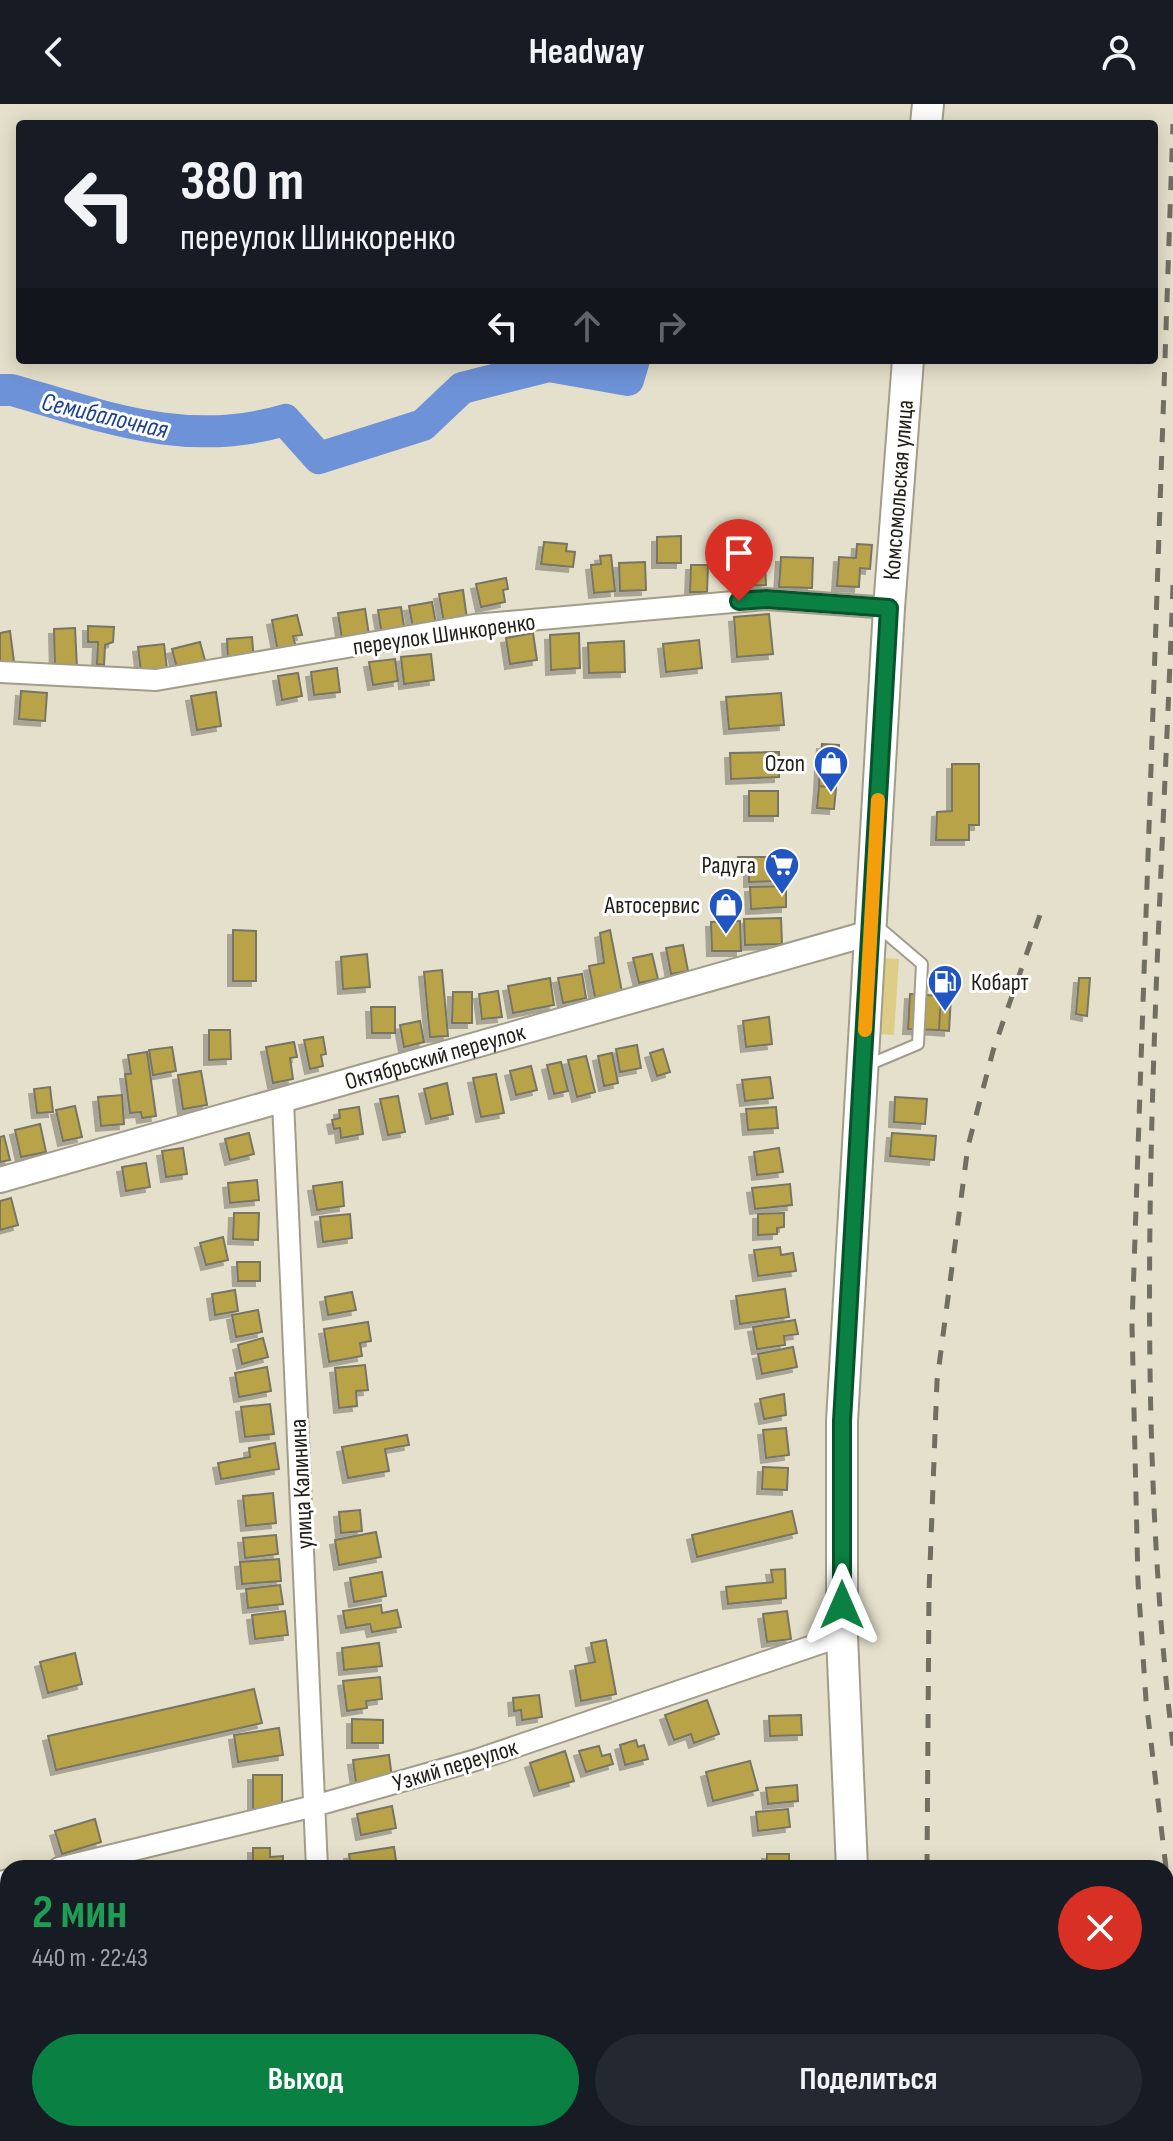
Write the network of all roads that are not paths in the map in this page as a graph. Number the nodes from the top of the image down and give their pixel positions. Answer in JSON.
{"nodes":[{"id":1,"x":908,"y":364,"type":"edge"},
{"id":2,"x":889,"y":608,"type":"junction"},
{"id":3,"x":0,"y":672,"type":"edge"},
{"id":4,"x":871,"y":926,"type":"junction"},
{"id":5,"x":862,"y":1067,"type":"junction"},
{"id":6,"x":283,"y":1101,"type":"junction"},
{"id":7,"x":0,"y":1180,"type":"edge"},
{"id":8,"x":842,"y":1636,"type":"junction"},
{"id":9,"x":314,"y":1806,"type":"junction"},
{"id":10,"x":92,"y":1860,"type":"edge"},
{"id":11,"x":317,"y":1860,"type":"edge"},
{"id":12,"x":852,"y":1860,"type":"edge"}],
"edges":[{"from":1,"to":2,"type":"main road","name":"Комсомольская улица"},
{"from":2,"to":3,"type":"street","name":"переулок Шинкоренко"},
{"from":2,"to":4,"type":"main road","name":"Комсомольская улица"},
{"from":4,"to":5,"type":"main road","name":"Комсомольская улица"},
{"from":4,"to":5,"type":"lane"},
{"from":4,"to":6,"type":"street","name":"Октябрьский переулок"},
{"from":5,"to":8,"type":"main road","name":"Комсомольская улица"},
{"from":6,"to":7,"type":"street","name":"Октябрьский переулок"},
{"from":6,"to":9,"type":"street","name":"улица Калинина"},
{"from":8,"to":9,"type":"street","name":"Узкий переулок"},
{"from":8,"to":12,"type":"main road","name":"Комсомольская улица"},
{"from":9,"to":10,"type":"street","name":"Узкий переулок"},
{"from":9,"to":11,"type":"street","name":"улица Калинина"}]}
